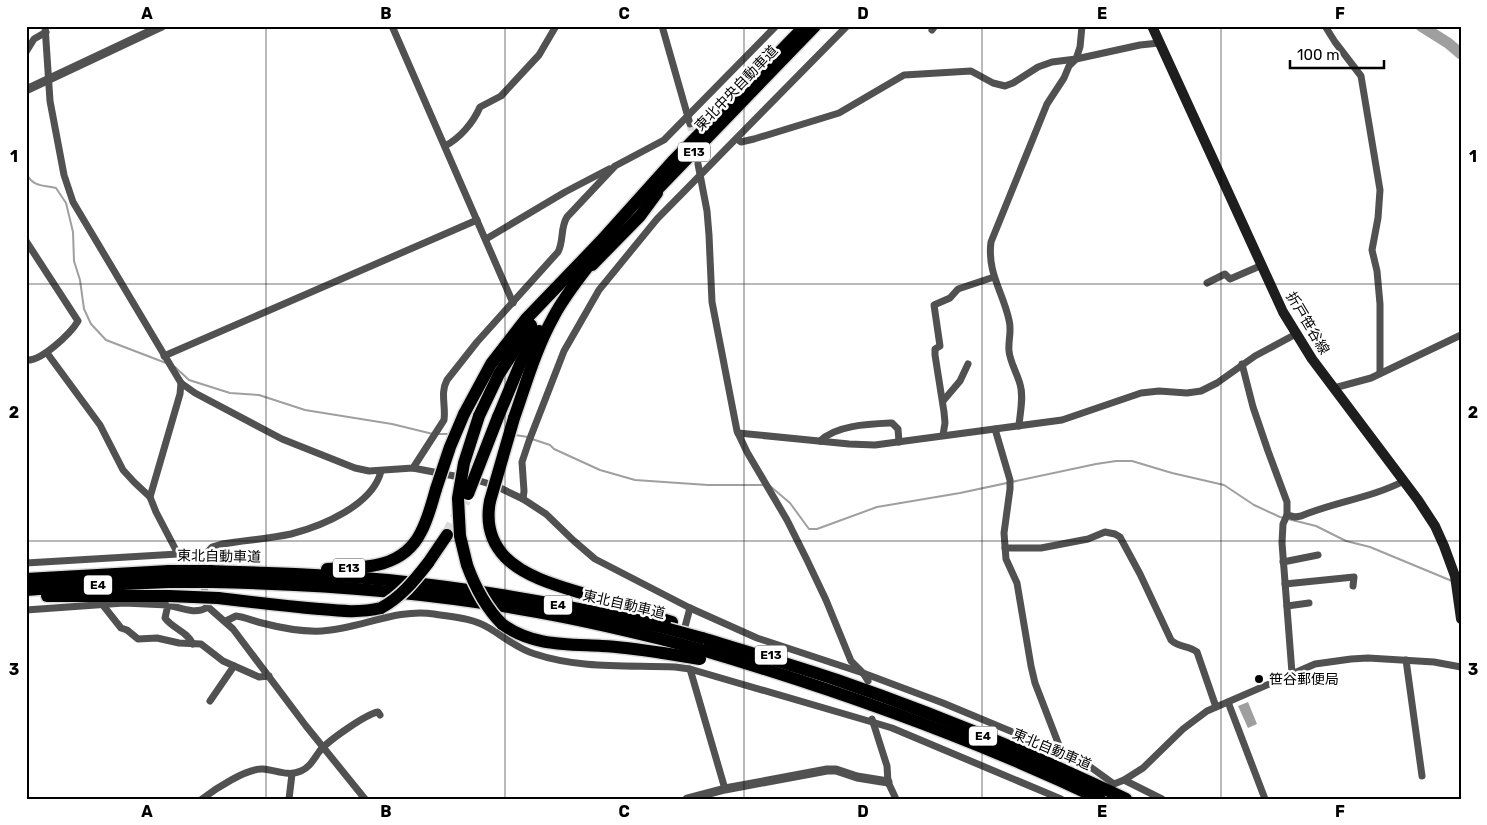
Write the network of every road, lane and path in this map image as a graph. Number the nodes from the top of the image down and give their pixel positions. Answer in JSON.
{"nodes":[{"id":1,"x":162,"y":26,"type":"edge"},
{"id":2,"x":392,"y":26,"type":"edge"},
{"id":3,"x":556,"y":26,"type":"edge"},
{"id":4,"x":662,"y":26,"type":"edge"},
{"id":5,"x":776,"y":26,"type":"edge"},
{"id":6,"x":805,"y":26,"type":"edge"},
{"id":7,"x":815,"y":26,"type":"edge"},
{"id":8,"x":847,"y":26,"type":"edge"},
{"id":9,"x":1082,"y":26,"type":"edge"},
{"id":10,"x":1152,"y":26,"type":"edge"},
{"id":11,"x":1325,"y":26,"type":"edge"},
{"id":12,"x":45,"y":29,"type":"edge"},
{"id":13,"x":1159,"y":43,"type":"junction"},
{"id":14,"x":26,"y":52,"type":"edge"},
{"id":15,"x":1076,"y":59,"type":"junction"},
{"id":16,"x":48,"y":80,"type":"junction"},
{"id":17,"x":26,"y":90,"type":"edge"},
{"id":18,"x":687,"y":116,"type":"junction"},
{"id":19,"x":690,"y":124,"type":"tunnel mouth"},
{"id":20,"x":736,"y":139,"type":"junction"},
{"id":21,"x":445,"y":146,"type":"junction"},
{"id":22,"x":698,"y":164,"type":"tunnel mouth"},
{"id":23,"x":615,"y":166,"type":"junction"},
{"id":24,"x":700,"y":175,"type":"junction"},
{"id":25,"x":659,"y":182,"type":"junction"},
{"id":26,"x":477,"y":220,"type":"junction"},
{"id":27,"x":486,"y":239,"type":"junction"},
{"id":28,"x":26,"y":241,"type":"edge"},
{"id":29,"x":1260,"y":266,"type":"junction"},
{"id":30,"x":573,"y":277,"type":"junction"},
{"id":31,"x":994,"y":277,"type":"junction"},
{"id":32,"x":1207,"y":283,"type":"dead end"},
{"id":33,"x":513,"y":303,"type":"junction"},
{"id":34,"x":1296,"y":334,"type":"junction"},
{"id":35,"x":1461,"y":335,"type":"edge"},
{"id":36,"x":48,"y":352,"type":"junction"},
{"id":37,"x":26,"y":360,"type":"edge"},
{"id":38,"x":167,"y":361,"type":"junction"},
{"id":39,"x":968,"y":364,"type":"dead end"},
{"id":40,"x":1242,"y":364,"type":"junction"},
{"id":41,"x":1380,"y":373,"type":"junction"},
{"id":42,"x":181,"y":383,"type":"junction"},
{"id":43,"x":1334,"y":388,"type":"junction"},
{"id":44,"x":943,"y":401,"type":"junction"},
{"id":45,"x":1019,"y":426,"type":"junction"},
{"id":46,"x":996,"y":429,"type":"junction"},
{"id":47,"x":738,"y":433,"type":"junction"},
{"id":48,"x":943,"y":435,"type":"junction"},
{"id":49,"x":820,"y":441,"type":"junction"},
{"id":50,"x":899,"y":442,"type":"junction"},
{"id":51,"x":414,"y":468,"type":"junction"},
{"id":52,"x":381,"y":471,"type":"junction"},
{"id":53,"x":1404,"y":481,"type":"junction"},
{"id":54,"x":150,"y":497,"type":"junction"},
{"id":55,"x":464,"y":497,"type":"junction"},
{"id":56,"x":523,"y":500,"type":"junction"},
{"id":57,"x":1286,"y":515,"type":"junction"},
{"id":58,"x":447,"y":535,"type":"tunnel mouth"},
{"id":59,"x":1005,"y":548,"type":"junction"},
{"id":60,"x":178,"y":554,"type":"junction"},
{"id":61,"x":1318,"y":554,"type":"dead end"},
{"id":62,"x":201,"y":559,"type":"junction"},
{"id":63,"x":1283,"y":562,"type":"junction"},
{"id":64,"x":26,"y":563,"type":"edge"},
{"id":65,"x":213,"y":574,"type":"junction"},
{"id":66,"x":169,"y":576,"type":"junction"},
{"id":67,"x":26,"y":579,"type":"edge"},
{"id":68,"x":1285,"y":584,"type":"junction"},
{"id":69,"x":1353,"y":586,"type":"dead end"},
{"id":70,"x":26,"y":590,"type":"edge"},
{"id":71,"x":26,"y":596,"type":"edge"},
{"id":72,"x":168,"y":600,"type":"junction"},
{"id":73,"x":1309,"y":603,"type":"dead end"},
{"id":74,"x":102,"y":604,"type":"junction"},
{"id":75,"x":1287,"y":606,"type":"junction"},
{"id":76,"x":208,"y":607,"type":"junction"},
{"id":77,"x":690,"y":608,"type":"junction"},
{"id":78,"x":26,"y":610,"type":"edge"},
{"id":79,"x":1461,"y":619,"type":"edge"},
{"id":80,"x":226,"y":622,"type":"junction"},
{"id":81,"x":667,"y":636,"type":"junction"},
{"id":82,"x":193,"y":644,"type":"junction"},
{"id":83,"x":702,"y":645,"type":"junction"},
{"id":84,"x":1406,"y":660,"type":"junction"},
{"id":85,"x":234,"y":666,"type":"junction"},
{"id":86,"x":674,"y":667,"type":"junction"},
{"id":87,"x":1461,"y":667,"type":"edge"},
{"id":88,"x":690,"y":669,"type":"junction"},
{"id":89,"x":862,"y":673,"type":"junction"},
{"id":90,"x":1292,"y":674,"type":"junction"},
{"id":91,"x":269,"y":676,"type":"junction"},
{"id":92,"x":837,"y":680,"type":"joint"},
{"id":93,"x":868,"y":681,"type":"dead end"},
{"id":94,"x":210,"y":701,"type":"dead end"},
{"id":95,"x":1228,"y":702,"type":"junction"},
{"id":96,"x":1216,"y":707,"type":"junction"},
{"id":97,"x":380,"y":715,"type":"dead end"},
{"id":98,"x":872,"y":720,"type":"junction"},
{"id":99,"x":324,"y":748,"type":"junction"},
{"id":100,"x":1062,"y":753,"type":"junction"},
{"id":101,"x":292,"y":774,"type":"junction"},
{"id":102,"x":1422,"y":776,"type":"dead end"},
{"id":103,"x":1124,"y":780,"type":"junction"},
{"id":104,"x":888,"y":782,"type":"junction"},
{"id":105,"x":725,"y":789,"type":"junction"},
{"id":106,"x":202,"y":799,"type":"edge"},
{"id":107,"x":289,"y":799,"type":"edge"},
{"id":108,"x":365,"y":799,"type":"edge"},
{"id":109,"x":688,"y":799,"type":"edge"},
{"id":110,"x":896,"y":799,"type":"edge"},
{"id":111,"x":1061,"y":799,"type":"edge"},
{"id":112,"x":1100,"y":799,"type":"edge"},
{"id":113,"x":1126,"y":799,"type":"edge"},
{"id":114,"x":1162,"y":799,"type":"edge"},
{"id":115,"x":1265,"y":799,"type":"edge"}],
"edges":[{"from":1,"to":16,"type":"street"},
{"from":2,"to":21,"type":"street"},
{"from":3,"to":21,"type":"street"},
{"from":4,"to":18,"type":"street"},
{"from":5,"to":18,"type":"street"},
{"from":6,"to":25,"type":"highway","name":"東北中央自動車道","number":"E13"},
{"from":7,"to":25,"type":"highway","name":"東北中央自動車道","number":"E13"},
{"from":8,"to":20,"type":"street"},
{"from":9,"to":15,"type":"street"},
{"from":10,"to":13,"type":"main road","name":"折戸笹谷線"},
{"from":11,"to":41,"type":"street"},
{"from":12,"to":14,"type":"street"},
{"from":12,"to":16,"type":"street"},
{"from":13,"to":15,"type":"street"},
{"from":13,"to":29,"type":"main road","name":"折戸笹谷線"},
{"from":15,"to":20,"type":"street"},
{"from":15,"to":31,"type":"street"},
{"from":16,"to":17,"type":"street"},
{"from":16,"to":38,"type":"street"},
{"from":18,"to":19,"type":"street"},
{"from":18,"to":23,"type":"street"},
{"from":20,"to":24,"type":"street"},
{"from":21,"to":26,"type":"street"},
{"from":22,"to":24,"type":"street"},
{"from":23,"to":27,"type":"street"},
{"from":23,"to":33,"type":"street"},
{"from":24,"to":47,"type":"street"},
{"from":24,"to":56,"type":"street"},
{"from":25,"to":30,"type":"highway","name":"東北中央自動車道","number":"E13"},
{"from":26,"to":27,"type":"street"},
{"from":26,"to":38,"type":"street"},
{"from":27,"to":33,"type":"street"},
{"from":28,"to":36,"type":"street"},
{"from":29,"to":32,"type":"street"},
{"from":29,"to":34,"type":"main road","name":"折戸笹谷線"},
{"from":30,"to":55,"type":"highway","number":"E13","bridge":true},
{"from":30,"to":55,"type":"highway","number":"E13","bridge":true},
{"from":30,"to":65,"type":"highway","number":"E13","bridge":true},
{"from":30,"to":81,"type":"highway","number":"E13","bridge":true},
{"from":31,"to":44,"type":"street"},
{"from":31,"to":45,"type":"street"},
{"from":33,"to":51,"type":"street"},
{"from":34,"to":40,"type":"street"},
{"from":34,"to":43,"type":"main road","name":"折戸笹谷線"},
{"from":35,"to":41,"type":"street"},
{"from":36,"to":37,"type":"street"},
{"from":36,"to":54,"type":"street"},
{"from":38,"to":42,"type":"street"},
{"from":39,"to":44,"type":"street"},
{"from":40,"to":45,"type":"street"},
{"from":40,"to":57,"type":"street"},
{"from":41,"to":43,"type":"street"},
{"from":42,"to":52,"type":"street"},
{"from":42,"to":54,"type":"street"},
{"from":43,"to":53,"type":"main road","name":"折戸笹谷線"},
{"from":44,"to":48,"type":"street"},
{"from":45,"to":46,"type":"street"},
{"from":46,"to":48,"type":"street"},
{"from":46,"to":59,"type":"street"},
{"from":47,"to":49,"type":"street"},
{"from":47,"to":89,"type":"street"},
{"from":48,"to":50,"type":"street"},
{"from":49,"to":50,"type":"street"},
{"from":49,"to":50,"type":"street"},
{"from":51,"to":52,"type":"street"},
{"from":51,"to":56,"type":"street"},
{"from":52,"to":62,"type":"street"},
{"from":53,"to":57,"type":"street"},
{"from":53,"to":79,"type":"main road","name":"折戸笹谷線"},
{"from":54,"to":60,"type":"street"},
{"from":55,"to":81,"type":"highway","number":"E13","bridge":true},
{"from":56,"to":77,"type":"street"},
{"from":57,"to":63,"type":"street"},
{"from":58,"to":72,"type":"highway","bridge":true},
{"from":59,"to":96,"type":"street"},
{"from":59,"to":100,"type":"street"},
{"from":60,"to":62,"type":"street"},
{"from":60,"to":64,"type":"street"},
{"from":61,"to":63,"type":"street"},
{"from":62,"to":76,"type":"street"},
{"from":63,"to":68,"type":"street"},
{"from":65,"to":66,"type":"highway","name":"東北自動車道","number":"E4","bridge":true},
{"from":65,"to":81,"type":"highway","name":"東北自動車道","number":"E4"},
{"from":66,"to":67,"type":"highway","name":"東北自動車道","number":"E4"},
{"from":66,"to":70,"type":"highway","name":"東北自動車道","number":"E4"},
{"from":68,"to":69,"type":"street"},
{"from":68,"to":75,"type":"street"},
{"from":71,"to":72,"type":"highway"},
{"from":72,"to":74,"type":"street"},
{"from":72,"to":76,"type":"street"},
{"from":72,"to":82,"type":"street"},
{"from":73,"to":75,"type":"street"},
{"from":74,"to":78,"type":"street"},
{"from":74,"to":82,"type":"street"},
{"from":75,"to":90,"type":"street"},
{"from":76,"to":80,"type":"street"},
{"from":77,"to":86,"type":"street"},
{"from":77,"to":89,"type":"street"},
{"from":80,"to":86,"type":"street"},
{"from":80,"to":91,"type":"street"},
{"from":81,"to":83,"type":"highway","number":"E13"},
{"from":81,"to":83,"type":"highway","name":"東北自動車道","number":"E4","bridge":true},
{"from":82,"to":85,"type":"street"},
{"from":83,"to":92,"type":"highway","number":"E13"},
{"from":83,"to":112,"type":"highway","name":"東北自動車道","number":"E4"},
{"from":84,"to":87,"type":"street"},
{"from":84,"to":90,"type":"street"},
{"from":84,"to":102,"type":"street"},
{"from":85,"to":91,"type":"street"},
{"from":85,"to":94,"type":"street"},
{"from":86,"to":88,"type":"street"},
{"from":88,"to":98,"type":"street"},
{"from":88,"to":105,"type":"street"},
{"from":89,"to":93,"type":"street"},
{"from":89,"to":100,"type":"street"},
{"from":90,"to":95,"type":"street"},
{"from":91,"to":99,"type":"street"},
{"from":92,"to":113,"type":"highway","name":"東北自動車道","number":"E4"},
{"from":95,"to":96,"type":"street"},
{"from":95,"to":115,"type":"street"},
{"from":96,"to":103,"type":"street"},
{"from":97,"to":99,"type":"street"},
{"from":98,"to":104,"type":"street"},
{"from":98,"to":111,"type":"street"},
{"from":99,"to":101,"type":"street"},
{"from":99,"to":108,"type":"street"},
{"from":100,"to":103,"type":"street"},
{"from":101,"to":106,"type":"street"},
{"from":101,"to":107,"type":"street"},
{"from":103,"to":114,"type":"street"},
{"from":104,"to":105,"type":"street"},
{"from":104,"to":110,"type":"street"},
{"from":105,"to":109,"type":"street"}]}
